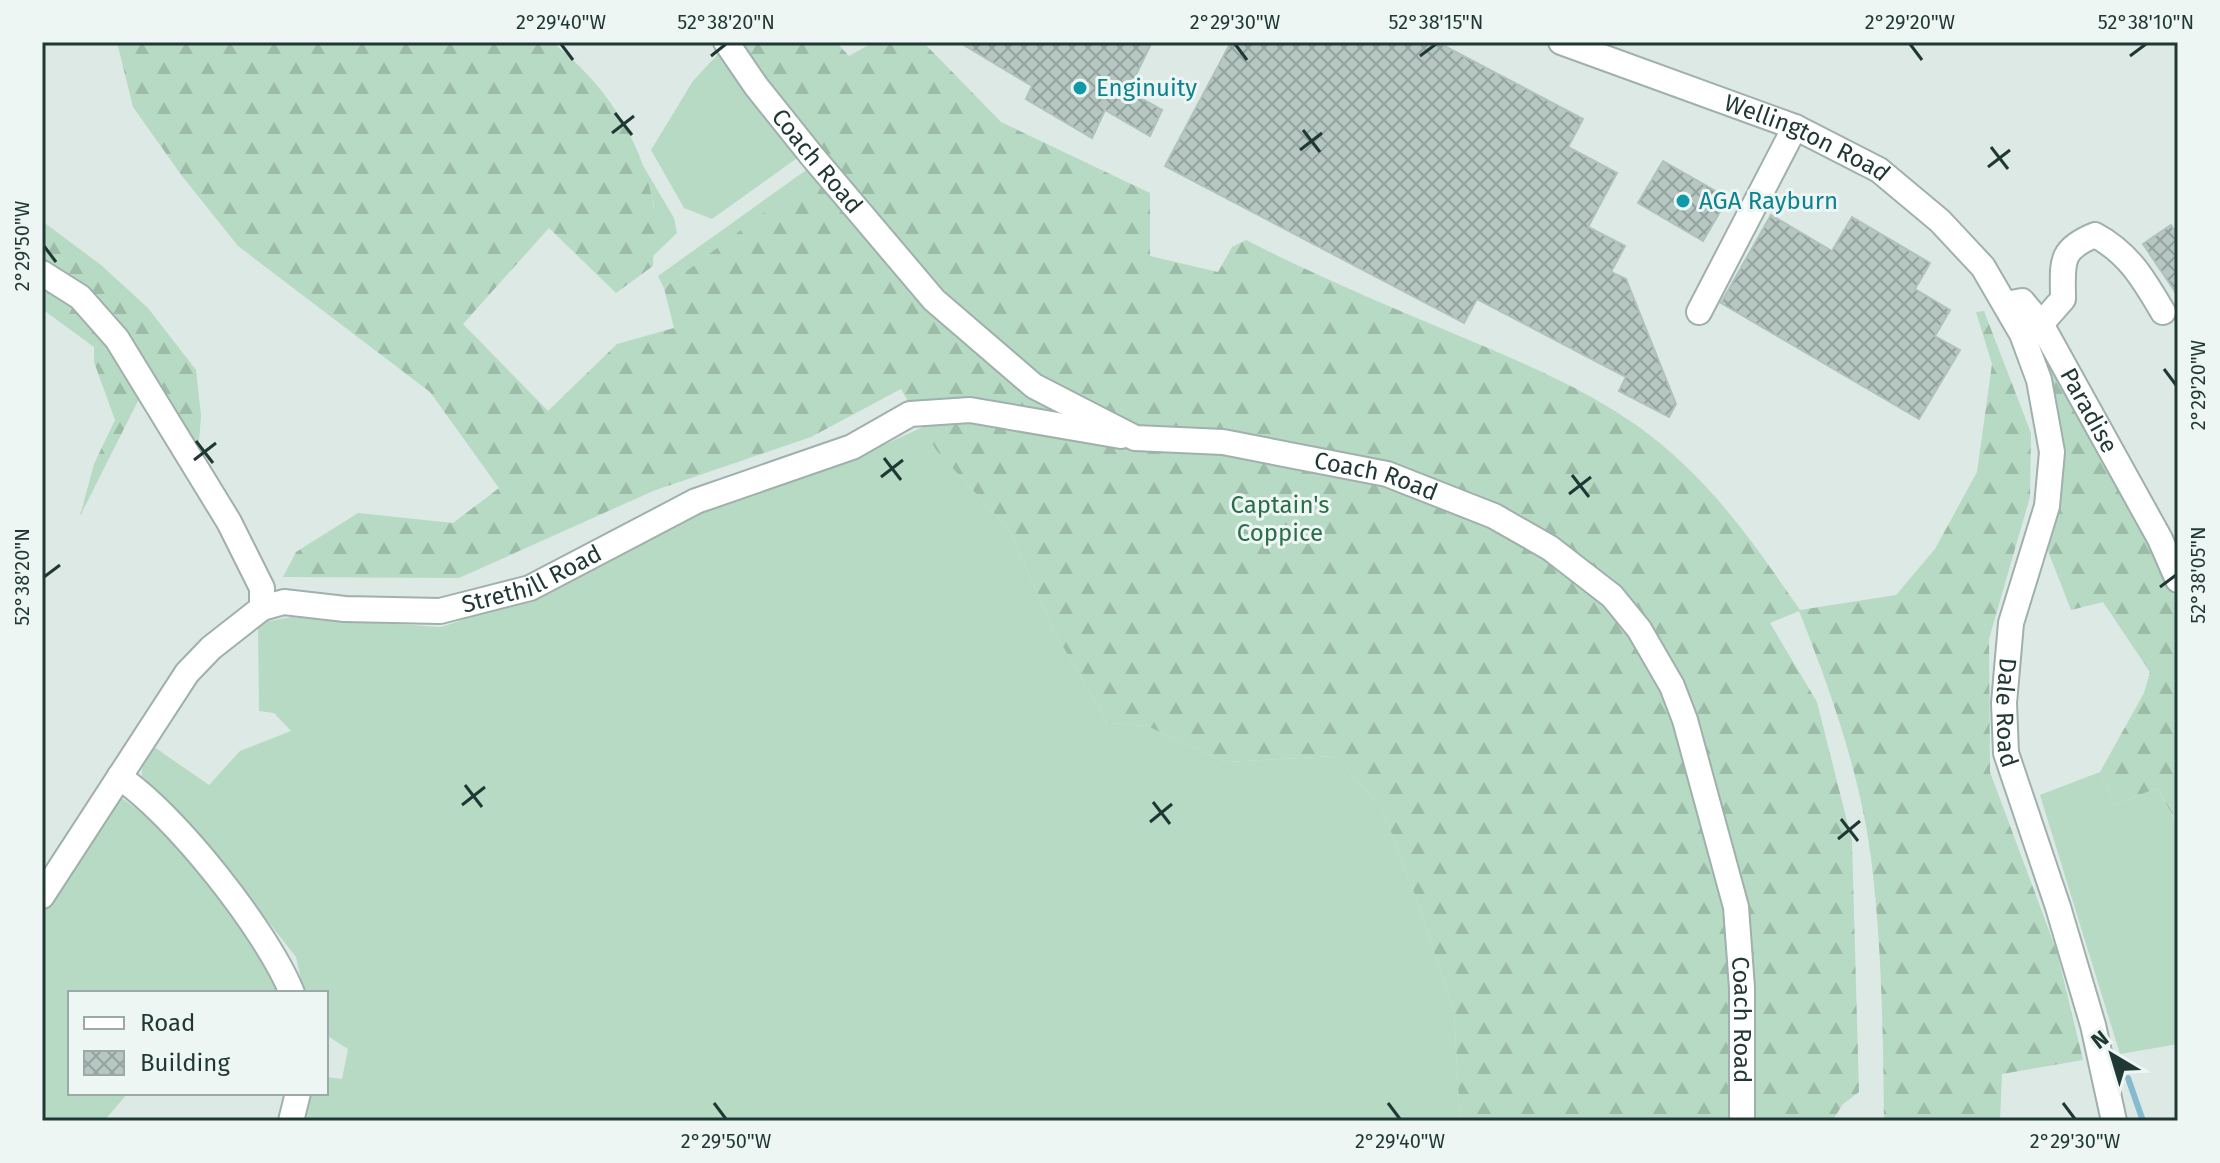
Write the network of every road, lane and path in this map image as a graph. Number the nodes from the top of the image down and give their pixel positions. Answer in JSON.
{"nodes":[{"id":1,"x":726,"y":42,"type":"edge"},
{"id":2,"x":1561,"y":42,"type":"edge"},
{"id":3,"x":1795,"y":127,"type":"junction"},
{"id":4,"x":42,"y":273,"type":"edge"},
{"id":5,"x":2007,"y":304,"type":"junction"},
{"id":6,"x":1699,"y":312,"type":"dead end"},
{"id":7,"x":2163,"y":312,"type":"dead end"},
{"id":8,"x":2041,"y":324,"type":"junction"},
{"id":9,"x":1135,"y":438,"type":"junction"},
{"id":10,"x":2169,"y":535,"type":"edge"},
{"id":11,"x":2178,"y":580,"type":"edge"},
{"id":12,"x":262,"y":608,"type":"junction"},
{"id":13,"x":119,"y":777,"type":"junction"},
{"id":14,"x":42,"y":896,"type":"edge"},
{"id":15,"x":291,"y":991,"type":"edge"},
{"id":16,"x":298,"y":1095,"type":"edge"},
{"id":17,"x":291,"y":1121,"type":"edge"},
{"id":18,"x":1742,"y":1121,"type":"edge"},
{"id":19,"x":2114,"y":1121,"type":"edge"}],
"edges":[{"from":1,"to":9,"type":"street","name":"Coach Road"},
{"from":2,"to":3,"type":"street","name":"Wellington Road"},
{"from":3,"to":5,"type":"street","name":"Wellington Road"},
{"from":3,"to":6,"type":"street"},
{"from":4,"to":12,"type":"street"},
{"from":5,"to":8,"type":"street","name":"Paradise"},
{"from":5,"to":19,"type":"street","name":"Dale Road"},
{"from":7,"to":8,"type":"street"},
{"from":8,"to":10,"type":"street","name":"Paradise"},
{"from":9,"to":12,"type":"street","name":"Strethill Road"},
{"from":9,"to":18,"type":"street","name":"Coach Road"},
{"from":10,"to":11,"type":"street","name":"Paradise"},
{"from":12,"to":13,"type":"street"},
{"from":13,"to":14,"type":"street"},
{"from":13,"to":15,"type":"street"},
{"from":16,"to":17,"type":"street"}]}
